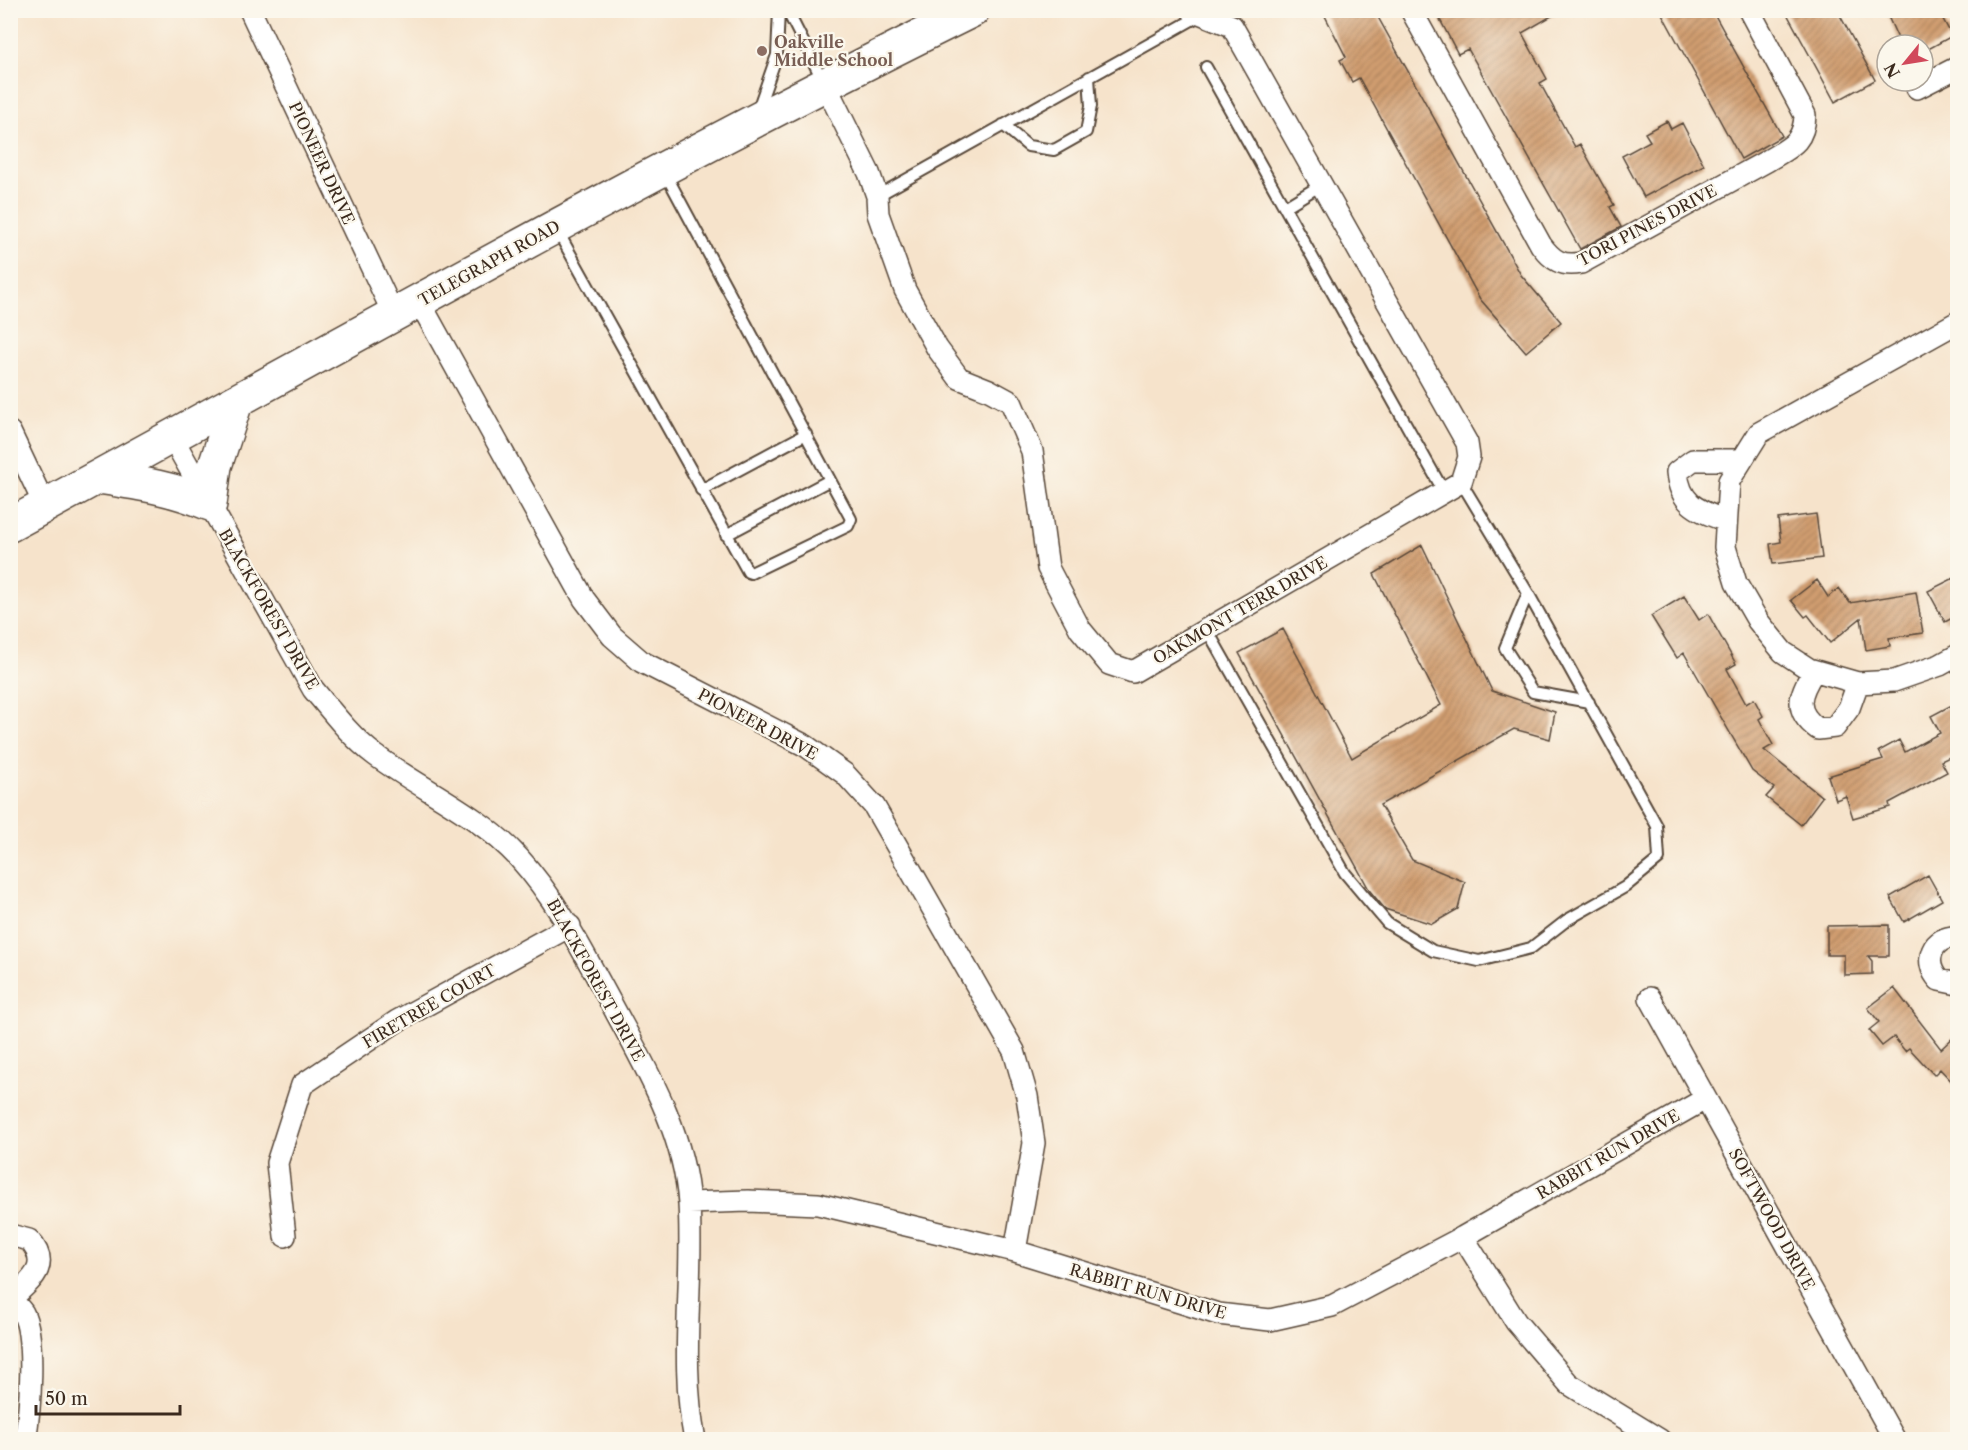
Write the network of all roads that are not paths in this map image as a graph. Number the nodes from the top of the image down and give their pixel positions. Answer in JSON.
{"nodes":[{"id":1,"x":250,"y":10,"type":"edge"},
{"id":2,"x":778,"y":10,"type":"edge"},
{"id":3,"x":786,"y":10,"type":"edge"},
{"id":4,"x":973,"y":10,"type":"edge"},
{"id":5,"x":1411,"y":10,"type":"edge"},
{"id":6,"x":1749,"y":10,"type":"edge"},
{"id":7,"x":1197,"y":12,"type":"edge"},
{"id":8,"x":1206,"y":67,"type":"dead end"},
{"id":9,"x":1958,"y":67,"type":"edge"},
{"id":10,"x":1089,"y":77,"type":"junction"},
{"id":11,"x":1935,"y":79,"type":"edge"},
{"id":12,"x":825,"y":84,"type":"junction"},
{"id":13,"x":753,"y":121,"type":"junction"},
{"id":14,"x":1003,"y":125,"type":"junction"},
{"id":15,"x":663,"y":169,"type":"junction"},
{"id":16,"x":1321,"y":185,"type":"junction"},
{"id":17,"x":877,"y":196,"type":"junction"},
{"id":18,"x":1285,"y":207,"type":"junction"},
{"id":19,"x":555,"y":227,"type":"junction"},
{"id":20,"x":407,"y":308,"type":"junction"},
{"id":21,"x":1958,"y":322,"type":"edge"},
{"id":22,"x":236,"y":402,"type":"junction"},
{"id":23,"x":10,"y":432,"type":"edge"},
{"id":24,"x":806,"y":434,"type":"junction"},
{"id":25,"x":172,"y":437,"type":"junction"},
{"id":26,"x":1741,"y":460,"type":"junction"},
{"id":27,"x":99,"y":477,"type":"junction"},
{"id":28,"x":830,"y":480,"type":"junction"},
{"id":29,"x":1453,"y":487,"type":"junction"},
{"id":30,"x":701,"y":490,"type":"junction"},
{"id":31,"x":210,"y":504,"type":"junction"},
{"id":32,"x":45,"y":506,"type":"junction"},
{"id":33,"x":1726,"y":521,"type":"junction"},
{"id":34,"x":10,"y":525,"type":"edge"},
{"id":35,"x":726,"y":535,"type":"junction"},
{"id":36,"x":1528,"y":593,"type":"junction"},
{"id":37,"x":1206,"y":628,"type":"junction"},
{"id":38,"x":1958,"y":655,"type":"edge"},
{"id":39,"x":1814,"y":671,"type":"junction"},
{"id":40,"x":1858,"y":683,"type":"junction"},
{"id":41,"x":1589,"y":702,"type":"junction"},
{"id":42,"x":570,"y":926,"type":"junction"},
{"id":43,"x":1958,"y":937,"type":"edge"},
{"id":44,"x":1958,"y":984,"type":"edge"},
{"id":45,"x":1650,"y":998,"type":"dead end"},
{"id":46,"x":1705,"y":1099,"type":"junction"},
{"id":47,"x":689,"y":1203,"type":"junction"},
{"id":48,"x":10,"y":1235,"type":"edge"},
{"id":49,"x":285,"y":1236,"type":"dead end"},
{"id":50,"x":1463,"y":1237,"type":"junction"},
{"id":51,"x":1015,"y":1251,"type":"junction"},
{"id":52,"x":11,"y":1299,"type":"edge"},
{"id":53,"x":25,"y":1440,"type":"edge"},
{"id":54,"x":694,"y":1440,"type":"edge"},
{"id":55,"x":1660,"y":1440,"type":"edge"},
{"id":56,"x":1895,"y":1440,"type":"edge"}],
"edges":[{"from":1,"to":20,"type":"street","name":"PIONEER DRIVE"},
{"from":2,"to":13,"type":"lane"},
{"from":3,"to":12,"type":"lane"},
{"from":4,"to":12,"type":"main road","name":"TELEGRAPH ROAD"},
{"from":5,"to":6,"type":"street","name":"TORI PINES DRIVE"},
{"from":7,"to":10,"type":"lane"},
{"from":7,"to":16,"type":"street"},
{"from":8,"to":18,"type":"lane"},
{"from":9,"to":11,"type":"street"},
{"from":10,"to":14,"type":"lane"},
{"from":10,"to":14,"type":"lane"},
{"from":12,"to":13,"type":"main road","name":"TELEGRAPH ROAD"},
{"from":12,"to":17,"type":"street","name":"OAKMONT TERR DRIVE"},
{"from":13,"to":15,"type":"main road","name":"TELEGRAPH ROAD"},
{"from":14,"to":17,"type":"lane"},
{"from":15,"to":19,"type":"main road","name":"TELEGRAPH ROAD"},
{"from":15,"to":24,"type":"lane"},
{"from":16,"to":18,"type":"lane"},
{"from":16,"to":29,"type":"street"},
{"from":17,"to":37,"type":"street","name":"OAKMONT TERR DRIVE"},
{"from":18,"to":29,"type":"lane"},
{"from":19,"to":20,"type":"main road","name":"TELEGRAPH ROAD"},
{"from":19,"to":30,"type":"lane"},
{"from":20,"to":22,"type":"main road","name":"TELEGRAPH ROAD"},
{"from":20,"to":51,"type":"street","name":"PIONEER DRIVE"},
{"from":21,"to":26,"type":"street"},
{"from":22,"to":25,"type":"main road","name":"TELEGRAPH ROAD"},
{"from":22,"to":31,"type":"main road"},
{"from":23,"to":32,"type":"street"},
{"from":24,"to":28,"type":"lane"},
{"from":24,"to":30,"type":"lane"},
{"from":25,"to":27,"type":"main road","name":"TELEGRAPH ROAD"},
{"from":25,"to":31,"type":"street","name":"BLACKFOREST DRIVE"},
{"from":26,"to":33,"type":"street"},
{"from":26,"to":33,"type":"street"},
{"from":27,"to":31,"type":"main road"},
{"from":27,"to":32,"type":"main road","name":"TELEGRAPH ROAD"},
{"from":28,"to":35,"type":"lane"},
{"from":28,"to":35,"type":"lane"},
{"from":29,"to":36,"type":"lane"},
{"from":29,"to":37,"type":"street","name":"OAKMONT TERR DRIVE"},
{"from":30,"to":35,"type":"lane"},
{"from":31,"to":42,"type":"street","name":"BLACKFOREST DRIVE"},
{"from":32,"to":34,"type":"main road","name":"TELEGRAPH ROAD"},
{"from":33,"to":39,"type":"street"},
{"from":36,"to":41,"type":"lane"},
{"from":36,"to":41,"type":"lane"},
{"from":37,"to":41,"type":"lane"},
{"from":38,"to":40,"type":"street"},
{"from":39,"to":40,"type":"street"},
{"from":39,"to":40,"type":"street"},
{"from":42,"to":47,"type":"street","name":"BLACKFOREST DRIVE"},
{"from":42,"to":49,"type":"street","name":"FIRETREE COURT"},
{"from":43,"to":44,"type":"street"},
{"from":45,"to":46,"type":"street","name":"SOFTWOOD DRIVE"},
{"from":46,"to":50,"type":"street","name":"RABBIT RUN DRIVE"},
{"from":46,"to":56,"type":"street","name":"SOFTWOOD DRIVE"},
{"from":47,"to":51,"type":"street","name":"RABBIT RUN DRIVE"},
{"from":47,"to":54,"type":"street","name":"BLACKFOREST DRIVE"},
{"from":48,"to":52,"type":"street"},
{"from":50,"to":51,"type":"street","name":"RABBIT RUN DRIVE"},
{"from":50,"to":55,"type":"street"},
{"from":52,"to":53,"type":"street"}]}
